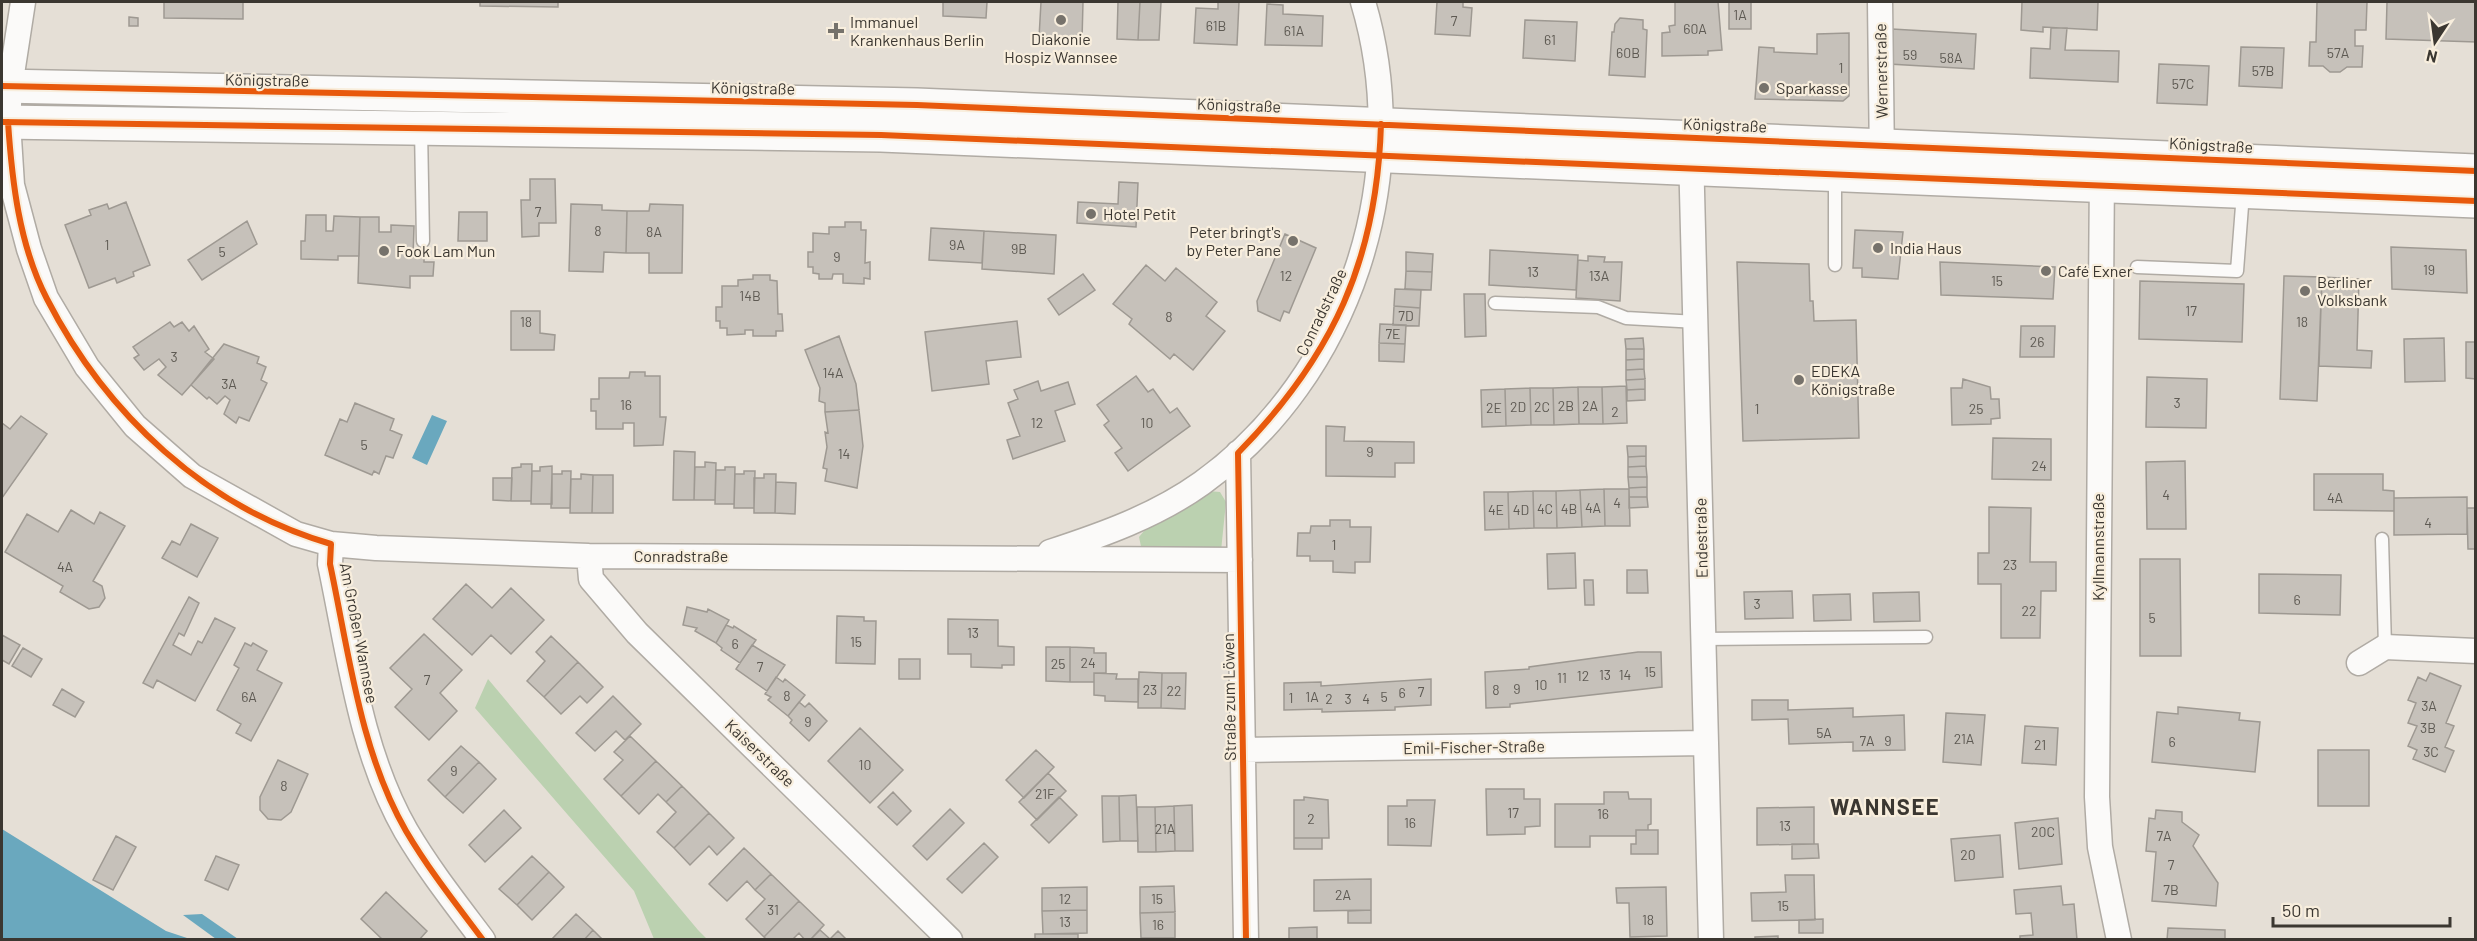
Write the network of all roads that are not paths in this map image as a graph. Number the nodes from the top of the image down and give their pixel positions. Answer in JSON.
{"nodes":[{"id":1,"x":23,"y":2,"type":"edge"},
{"id":2,"x":1363,"y":2,"type":"edge"},
{"id":3,"x":1880,"y":2,"type":"edge"},
{"id":4,"x":6,"y":87,"type":"edge"},
{"id":5,"x":882,"y":119,"type":"junction"},
{"id":6,"x":916,"y":120,"type":"junction"},
{"id":7,"x":5,"y":122,"type":"edge"},
{"id":8,"x":1382,"y":124,"type":"junction"},
{"id":9,"x":421,"y":127,"type":"junction"},
{"id":10,"x":1300,"y":137,"type":"junction"},
{"id":11,"x":1691,"y":137,"type":"junction"},
{"id":12,"x":1882,"y":145,"type":"junction"},
{"id":13,"x":2102,"y":153,"type":"junction"},
{"id":14,"x":1380,"y":156,"type":"junction"},
{"id":15,"x":1692,"y":170,"type":"junction"},
{"id":16,"x":2475,"y":171,"type":"edge"},
{"id":17,"x":1835,"y":175,"type":"junction"},
{"id":18,"x":1882,"y":177,"type":"junction"},
{"id":19,"x":2101,"y":186,"type":"junction"},
{"id":20,"x":2243,"y":192,"type":"junction"},
{"id":21,"x":2475,"y":201,"type":"edge"},
{"id":22,"x":423,"y":241,"type":"dead end"},
{"id":23,"x":1835,"y":265,"type":"dead end"},
{"id":24,"x":2137,"y":267,"type":"dead end"},
{"id":25,"x":1495,"y":303,"type":"dead end"},
{"id":26,"x":1697,"y":322,"type":"junction"},
{"id":27,"x":1238,"y":453,"type":"junction"},
{"id":28,"x":2382,"y":539,"type":"dead end"},
{"id":29,"x":331,"y":544,"type":"junction"},
{"id":30,"x":589,"y":556,"type":"junction"},
{"id":31,"x":1031,"y":558,"type":"junction"},
{"id":32,"x":1240,"y":560,"type":"junction"},
{"id":33,"x":1926,"y":637,"type":"dead end"},
{"id":34,"x":1703,"y":639,"type":"junction"},
{"id":35,"x":2385,"y":647,"type":"junction"},
{"id":36,"x":2475,"y":651,"type":"edge"},
{"id":37,"x":2359,"y":663,"type":"dead end"},
{"id":38,"x":1705,"y":743,"type":"junction"},
{"id":39,"x":1243,"y":750,"type":"junction"},
{"id":40,"x":483,"y":939,"type":"edge"},
{"id":41,"x":950,"y":939,"type":"edge"},
{"id":42,"x":1246,"y":939,"type":"edge"},
{"id":43,"x":1711,"y":939,"type":"edge"},
{"id":44,"x":2119,"y":939,"type":"edge"}],
"edges":[{"from":1,"to":4,"type":"street","name":"Am Großen Wannsee"},
{"from":2,"to":8,"type":"street","name":"Conradstraße"},
{"from":3,"to":12,"type":"street","name":"Wernerstraße"},
{"from":4,"to":5,"type":"main road","name":"Königstraße"},
{"from":4,"to":7,"type":"street","name":"Am Großen Wannsee"},
{"from":5,"to":6,"type":"main road","name":"Königstraße"},
{"from":5,"to":9,"type":"main road","name":"Königstraße"},
{"from":6,"to":10,"type":"main road","name":"Königstraße"},
{"from":6,"to":10,"type":"main road","name":"Königstraße"},
{"from":7,"to":9,"type":"main road","name":"Königstraße"},
{"from":7,"to":29,"type":"street","name":"Am Großen Wannsee"},
{"from":8,"to":10,"type":"main road","name":"Königstraße"},
{"from":8,"to":11,"type":"main road","name":"Königstraße"},
{"from":8,"to":14,"type":"street","name":"Conradstraße"},
{"from":9,"to":22,"type":"lane"},
{"from":10,"to":14,"type":"main road","name":"Königstraße"},
{"from":11,"to":12,"type":"main road","name":"Königstraße"},
{"from":11,"to":15,"type":"street","name":"Endestraße"},
{"from":12,"to":13,"type":"main road","name":"Königstraße"},
{"from":12,"to":18,"type":"street","name":"Wernerstraße"},
{"from":13,"to":16,"type":"main road","name":"Königstraße"},
{"from":13,"to":19,"type":"street","name":"Kyllmannstraße"},
{"from":14,"to":15,"type":"main road","name":"Königstraße"},
{"from":14,"to":27,"type":"street","name":"Conradstraße"},
{"from":15,"to":17,"type":"main road","name":"Königstraße"},
{"from":15,"to":26,"type":"street","name":"Endestraße"},
{"from":17,"to":18,"type":"main road","name":"Königstraße"},
{"from":17,"to":23,"type":"lane"},
{"from":18,"to":19,"type":"main road","name":"Königstraße"},
{"from":19,"to":20,"type":"main road","name":"Königstraße"},
{"from":19,"to":44,"type":"street","name":"Kyllmannstraße"},
{"from":20,"to":21,"type":"main road","name":"Königstraße"},
{"from":20,"to":24,"type":"lane"},
{"from":25,"to":26,"type":"lane"},
{"from":26,"to":34,"type":"street","name":"Endestraße"},
{"from":27,"to":31,"type":"street","name":"Conradstraße"},
{"from":27,"to":32,"type":"street","name":"Straße zum Löwen"},
{"from":28,"to":35,"type":"lane"},
{"from":29,"to":30,"type":"street","name":"Conradstraße"},
{"from":29,"to":40,"type":"street","name":"Am Großen Wannsee"},
{"from":30,"to":31,"type":"street","name":"Conradstraße"},
{"from":30,"to":41,"type":"street","name":"Kaiserstraße"},
{"from":31,"to":32,"type":"street","name":"Conradstraße"},
{"from":32,"to":39,"type":"street","name":"Straße zum Löwen"},
{"from":33,"to":34,"type":"lane"},
{"from":34,"to":38,"type":"street","name":"Endestraße"},
{"from":35,"to":36,"type":"street"},
{"from":35,"to":37,"type":"street"},
{"from":38,"to":39,"type":"street","name":"Emil-Fischer-Straße"},
{"from":38,"to":43,"type":"street","name":"Endestraße"},
{"from":39,"to":42,"type":"street","name":"Straße zum Löwen"}]}
